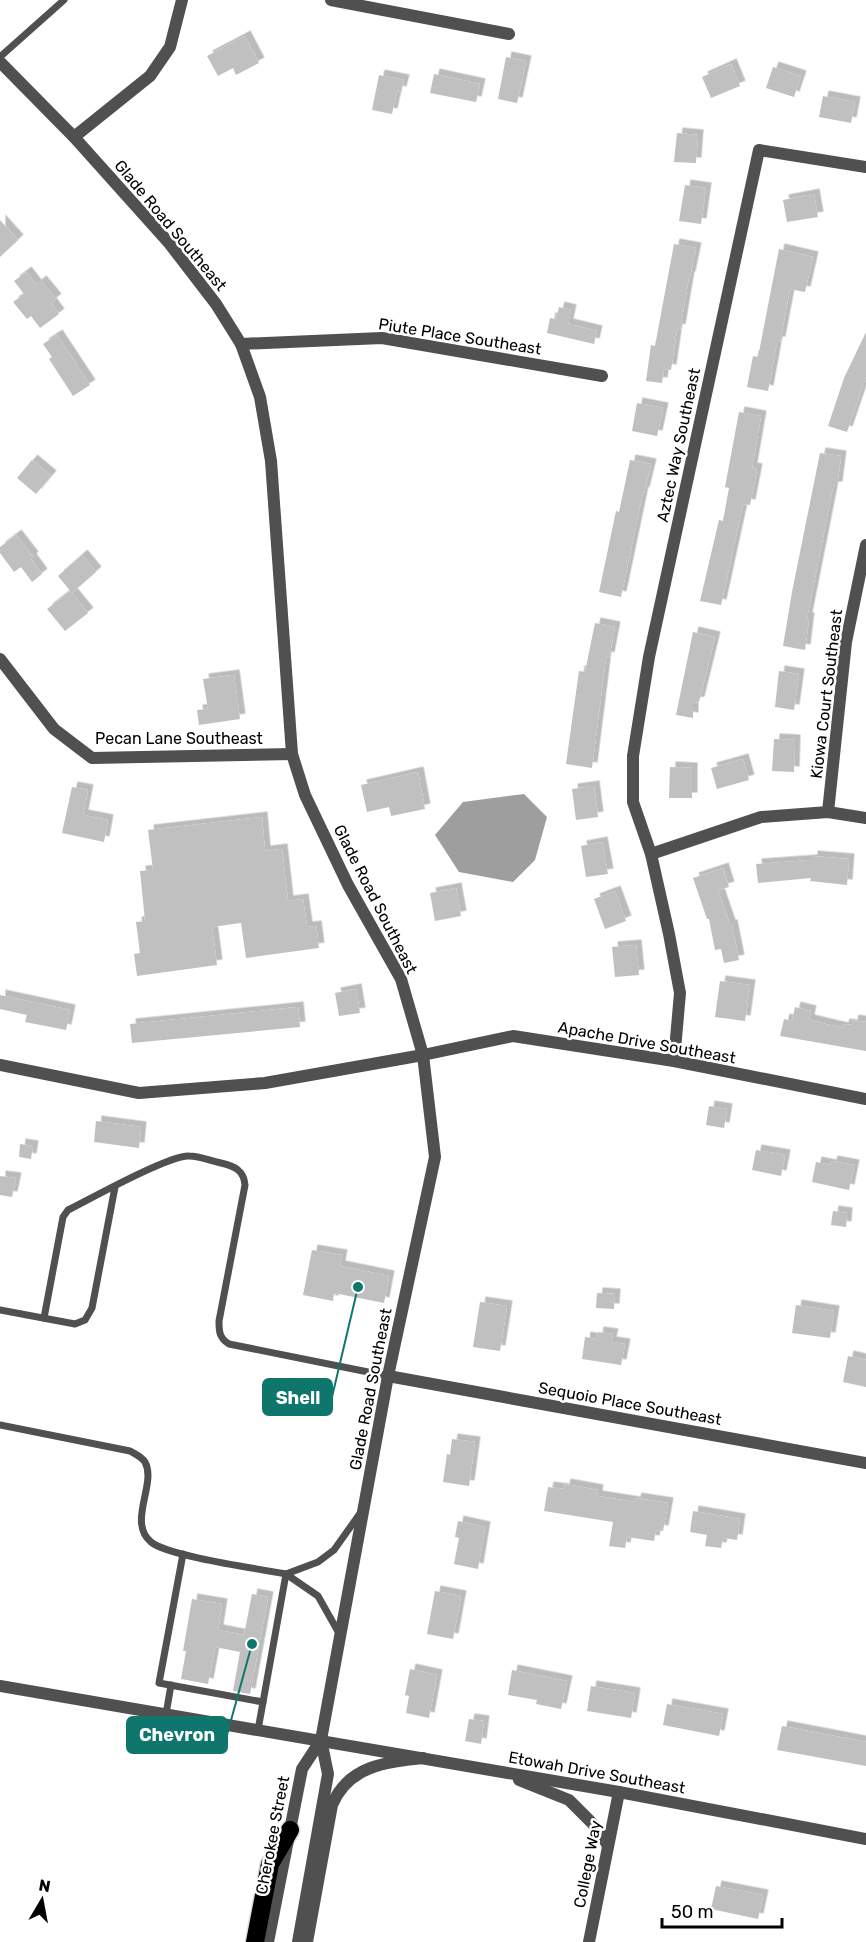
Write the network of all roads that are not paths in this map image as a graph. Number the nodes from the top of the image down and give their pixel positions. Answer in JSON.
{"nodes":[{"id":1,"x":64,"y":0,"type":"edge"},
{"id":2,"x":182,"y":0,"type":"edge"},
{"id":3,"x":331,"y":0,"type":"edge"},
{"id":4,"x":509,"y":34,"type":"dead end"},
{"id":5,"x":0,"y":57,"type":"edge"},
{"id":6,"x":0,"y":62,"type":"edge"},
{"id":7,"x":74,"y":137,"type":"junction"},
{"id":8,"x":866,"y":167,"type":"edge"},
{"id":9,"x":241,"y":344,"type":"junction"},
{"id":10,"x":602,"y":376,"type":"dead end"},
{"id":11,"x":866,"y":545,"type":"edge"},
{"id":12,"x":0,"y":659,"type":"edge"},
{"id":13,"x":292,"y":754,"type":"junction"},
{"id":14,"x":828,"y":812,"type":"junction"},
{"id":15,"x":866,"y":818,"type":"edge"},
{"id":16,"x":651,"y":854,"type":"junction"},
{"id":17,"x":423,"y":1055,"type":"junction"},
{"id":18,"x":674,"y":1061,"type":"junction"},
{"id":19,"x":0,"y":1065,"type":"edge"},
{"id":20,"x":866,"y":1099,"type":"edge"},
{"id":21,"x":115,"y":1187,"type":"junction"},
{"id":22,"x":0,"y":1310,"type":"edge"},
{"id":23,"x":44,"y":1318,"type":"junction"},
{"id":24,"x":388,"y":1376,"type":"junction"},
{"id":25,"x":0,"y":1425,"type":"edge"},
{"id":26,"x":866,"y":1462,"type":"edge"},
{"id":27,"x":364,"y":1508,"type":"junction"},
{"id":28,"x":183,"y":1554,"type":"junction"},
{"id":29,"x":286,"y":1574,"type":"junction"},
{"id":30,"x":340,"y":1635,"type":"junction"},
{"id":31,"x":171,"y":1685,"type":"junction"},
{"id":32,"x":0,"y":1686,"type":"edge"},
{"id":33,"x":263,"y":1702,"type":"junction"},
{"id":34,"x":166,"y":1714,"type":"junction"},
{"id":35,"x":258,"y":1730,"type":"junction"},
{"id":36,"x":321,"y":1740,"type":"junction"},
{"id":37,"x":423,"y":1758,"type":"junction"},
{"id":38,"x":492,"y":1770,"type":"junction"},
{"id":39,"x":619,"y":1792,"type":"junction"},
{"id":40,"x":290,"y":1830,"type":"junction"},
{"id":41,"x":866,"y":1839,"type":"edge"},
{"id":42,"x":608,"y":1846,"type":"junction"},
{"id":43,"x":255,"y":1942,"type":"edge"},
{"id":44,"x":268,"y":1942,"type":"edge"},
{"id":45,"x":298,"y":1942,"type":"edge"},
{"id":46,"x":307,"y":1942,"type":"edge"},
{"id":47,"x":589,"y":1942,"type":"edge"}],
"edges":[{"from":1,"to":5,"type":"lane"},
{"from":2,"to":7,"type":"street"},
{"from":3,"to":4,"type":"street"},
{"from":6,"to":7,"type":"street","name":"Glade Road Southeast"},
{"from":7,"to":9,"type":"street","name":"Glade Road Southeast"},
{"from":8,"to":16,"type":"street","name":"Aztec Way Southeast"},
{"from":9,"to":10,"type":"street","name":"Piute Place Southeast"},
{"from":9,"to":13,"type":"street","name":"Glade Road Southeast"},
{"from":11,"to":14,"type":"street","name":"Kiowa Court Southeast"},
{"from":12,"to":13,"type":"street","name":"Pecan Lane Southeast"},
{"from":13,"to":17,"type":"street","name":"Glade Road Southeast"},
{"from":14,"to":15,"type":"street"},
{"from":14,"to":16,"type":"street"},
{"from":16,"to":18,"type":"street","name":"Aztec Way Southeast"},
{"from":17,"to":18,"type":"street","name":"Apache Drive Southeast"},
{"from":17,"to":19,"type":"street","name":"Apache Drive Southeast"},
{"from":17,"to":24,"type":"street","name":"Glade Road Southeast"},
{"from":18,"to":20,"type":"street","name":"Apache Drive Southeast"},
{"from":21,"to":23,"type":"lane"},
{"from":21,"to":23,"type":"lane"},
{"from":21,"to":24,"type":"lane"},
{"from":22,"to":23,"type":"lane"},
{"from":24,"to":26,"type":"street","name":"Sequoio Place Southeast"},
{"from":24,"to":27,"type":"street","name":"Glade Road Southeast"},
{"from":25,"to":28,"type":"lane"},
{"from":27,"to":29,"type":"lane"},
{"from":27,"to":30,"type":"street","name":"Glade Road Southeast"},
{"from":28,"to":29,"type":"lane"},
{"from":28,"to":31,"type":"lane"},
{"from":29,"to":30,"type":"lane"},
{"from":29,"to":33,"type":"lane"},
{"from":30,"to":36,"type":"street","name":"Glade Road Southeast"},
{"from":31,"to":33,"type":"lane"},
{"from":31,"to":34,"type":"lane"},
{"from":32,"to":34,"type":"street","name":"Etowah Drive Southeast"},
{"from":33,"to":35,"type":"lane"},
{"from":34,"to":35,"type":"street","name":"Etowah Drive Southeast"},
{"from":35,"to":36,"type":"street","name":"Etowah Drive Southeast"},
{"from":36,"to":37,"type":"street","name":"Etowah Drive Southeast"},
{"from":36,"to":40,"type":"street","name":"Cherokee Street"},
{"from":36,"to":45,"type":"street","name":"Glade Road Southeast"},
{"from":37,"to":38,"type":"street","name":"Etowah Drive Southeast"},
{"from":37,"to":46,"type":"street"},
{"from":38,"to":39,"type":"street","name":"Etowah Drive Southeast"},
{"from":38,"to":42,"type":"street"},
{"from":39,"to":41,"type":"street","name":"Etowah Drive Southeast"},
{"from":39,"to":42,"type":"street","name":"College Way"},
{"from":40,"to":43,"type":"highway"},
{"from":40,"to":44,"type":"street","name":"Cherokee Street"},
{"from":42,"to":47,"type":"street","name":"College Way"}]}
